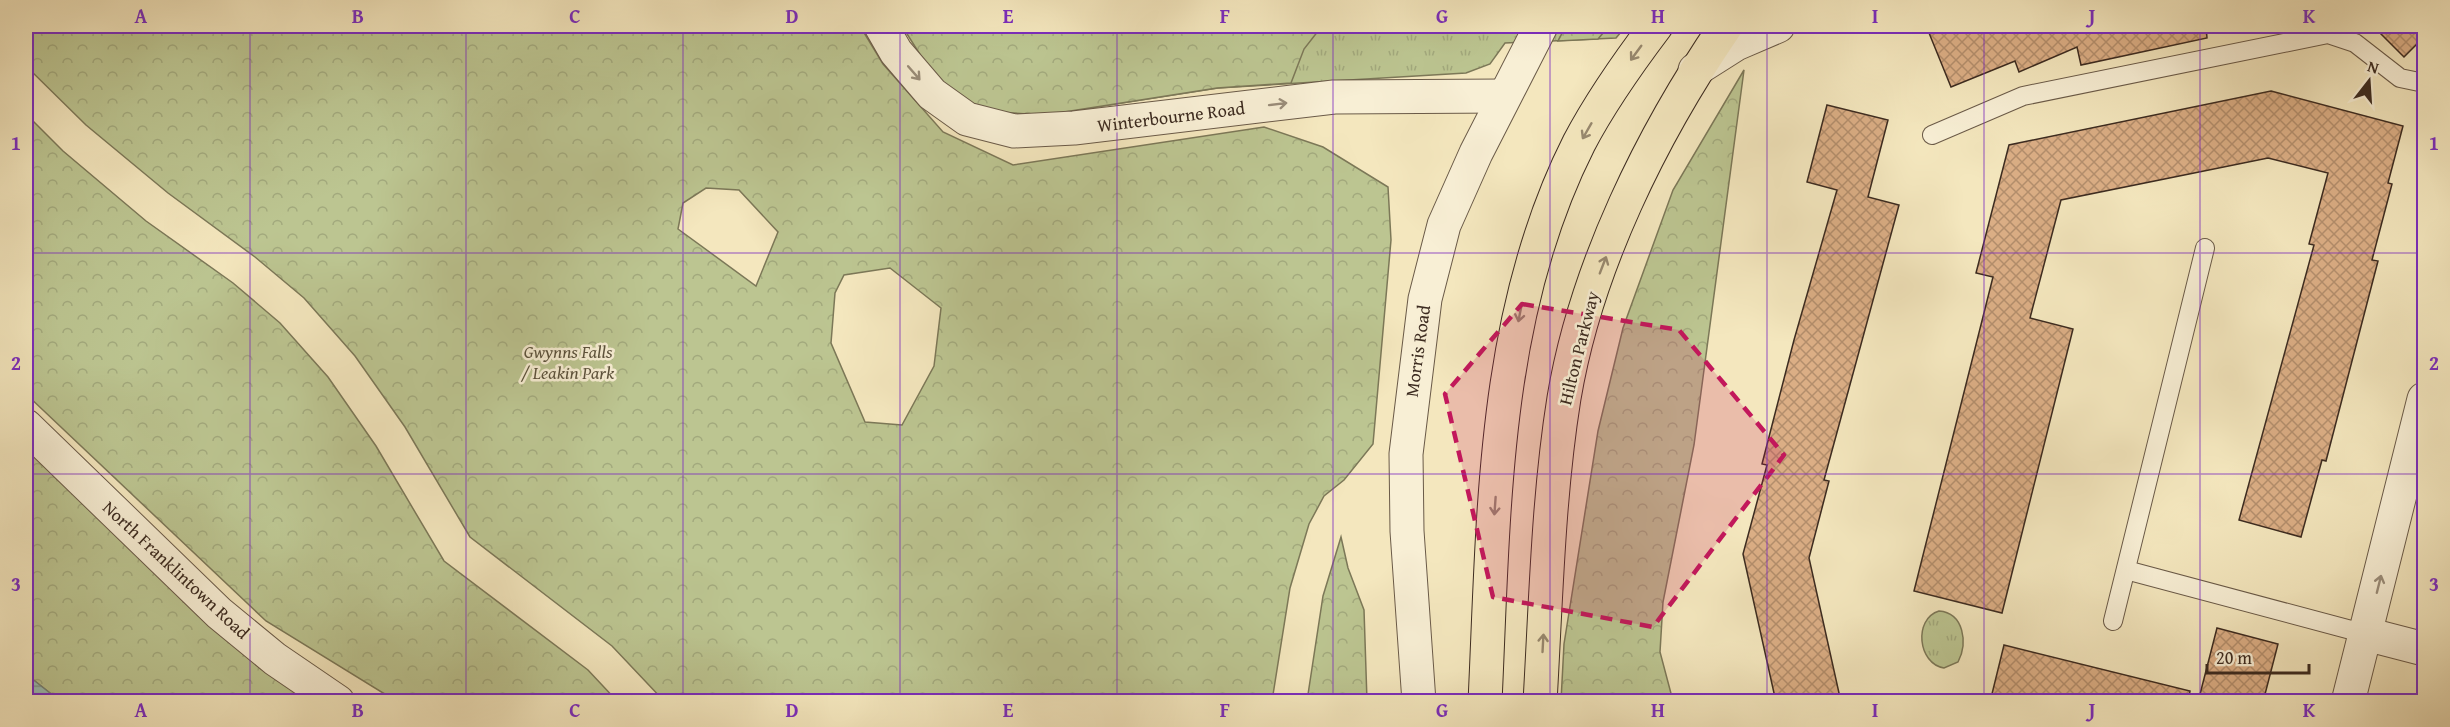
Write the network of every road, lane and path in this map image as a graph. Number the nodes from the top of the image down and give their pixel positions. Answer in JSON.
{"nodes":[{"id":1,"x":881,"y":26,"type":"edge"},
{"id":2,"x":1541,"y":26,"type":"edge"},
{"id":3,"x":1656,"y":26,"type":"edge"},
{"id":4,"x":1726,"y":26,"type":"edge"},
{"id":5,"x":1778,"y":26,"type":"edge"},
{"id":6,"x":1695,"y":70,"type":"junction"},
{"id":7,"x":2424,"y":83,"type":"edge"},
{"id":8,"x":1504,"y":96,"type":"junction"},
{"id":9,"x":1932,"y":135,"type":"dead end"},
{"id":10,"x":2205,"y":248,"type":"dead end"},
{"id":11,"x":2424,"y":399,"type":"edge"},
{"id":12,"x":26,"y":426,"type":"edge"},
{"id":13,"x":2126,"y":570,"type":"junction"},
{"id":14,"x":2113,"y":621,"type":"dead end"},
{"id":15,"x":2366,"y":634,"type":"junction"},
{"id":16,"x":2424,"y":649,"type":"edge"},
{"id":17,"x":338,"y":702,"type":"edge"},
{"id":18,"x":1419,"y":702,"type":"edge"},
{"id":19,"x":1485,"y":702,"type":"edge"},
{"id":20,"x":1540,"y":702,"type":"edge"},
{"id":21,"x":2348,"y":702,"type":"edge"}],
"edges":[{"from":1,"to":8,"type":"street","name":"Winterbourne Road","one_way":true},
{"from":2,"to":8,"type":"street","name":"Morris Road"},
{"from":3,"to":19,"type":"main road","one_way":true},
{"from":4,"to":6,"type":"main road","name":"Hilton Parkway"},
{"from":5,"to":6,"type":"street"},
{"from":20,"to":6,"type":"main road","name":"Hilton Parkway","one_way":true},
{"from":7,"to":9,"type":"lane"},
{"from":8,"to":18,"type":"street","name":"Morris Road"},
{"from":10,"to":13,"type":"lane"},
{"from":15,"to":11,"type":"street","one_way":true},
{"from":12,"to":17,"type":"street","name":"North Franklintown Road"},
{"from":13,"to":14,"type":"lane"},
{"from":13,"to":15,"type":"lane"},
{"from":15,"to":16,"type":"street"},
{"from":15,"to":21,"type":"street"}]}
